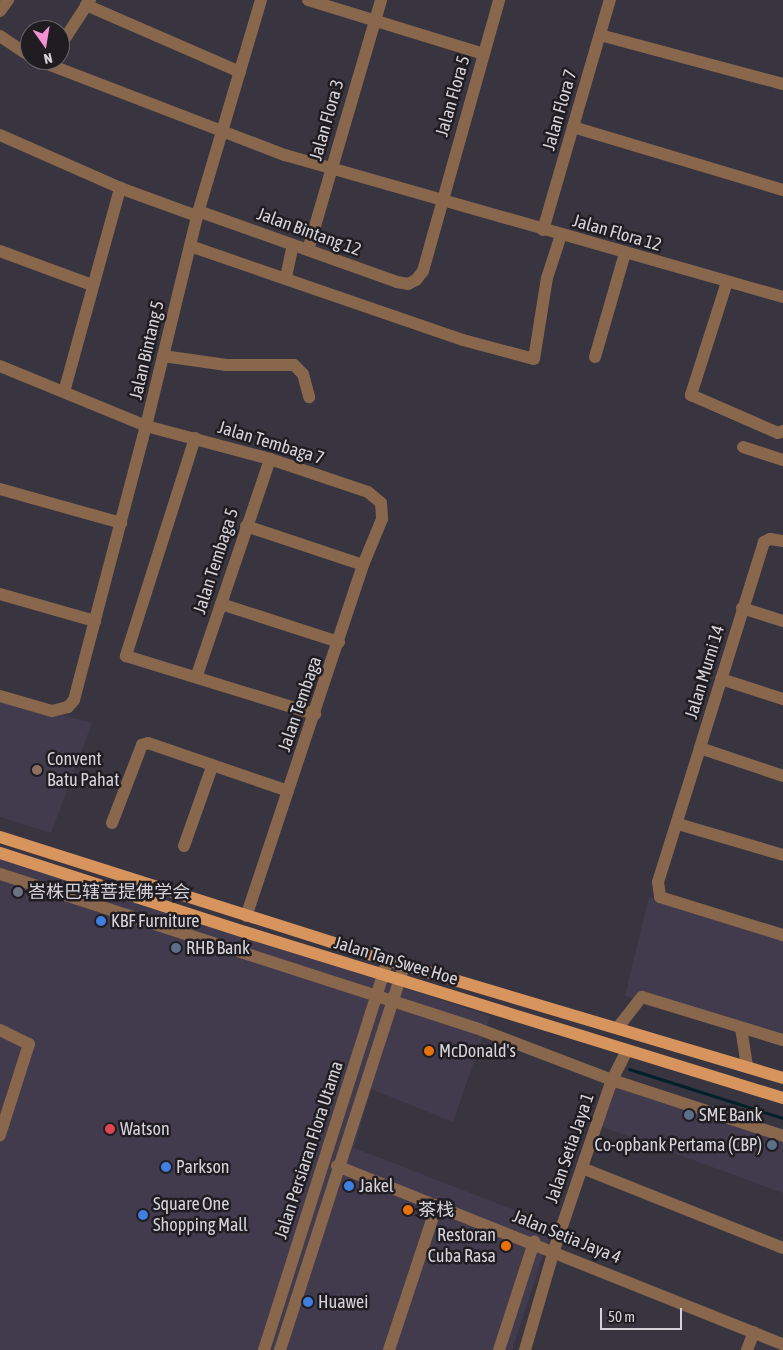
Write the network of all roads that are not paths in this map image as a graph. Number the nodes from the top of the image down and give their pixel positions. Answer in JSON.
{"nodes":[{"id":1,"x":8,"y":0,"type":"edge"},
{"id":2,"x":261,"y":0,"type":"edge"},
{"id":3,"x":308,"y":0,"type":"edge"},
{"id":4,"x":381,"y":0,"type":"edge"},
{"id":5,"x":498,"y":0,"type":"edge"},
{"id":6,"x":610,"y":0,"type":"edge"},
{"id":7,"x":88,"y":3,"type":"edge"},
{"id":8,"x":0,"y":11,"type":"edge"},
{"id":9,"x":375,"y":20,"type":"junction"},
{"id":10,"x":70,"y":31,"type":"edge"},
{"id":11,"x":600,"y":35,"type":"junction"},
{"id":12,"x":0,"y":36,"type":"edge"},
{"id":13,"x":20,"y":49,"type":"edge"},
{"id":14,"x":483,"y":54,"type":"junction"},
{"id":15,"x":65,"y":70,"type":"edge"},
{"id":16,"x":240,"y":72,"type":"junction"},
{"id":17,"x":783,"y":84,"type":"edge"},
{"id":18,"x":573,"y":127,"type":"junction"},
{"id":19,"x":222,"y":133,"type":"junction"},
{"id":20,"x":0,"y":135,"type":"edge"},
{"id":21,"x":332,"y":168,"type":"junction"},
{"id":22,"x":120,"y":188,"type":"junction"},
{"id":23,"x":783,"y":190,"type":"edge"},
{"id":24,"x":441,"y":202,"type":"junction"},
{"id":25,"x":198,"y":213,"type":"junction"},
{"id":26,"x":543,"y":230,"type":"junction"},
{"id":27,"x":561,"y":235,"type":"junction"},
{"id":28,"x":293,"y":245,"type":"junction"},
{"id":29,"x":190,"y":246,"type":"junction"},
{"id":30,"x":308,"y":250,"type":"junction"},
{"id":31,"x":0,"y":251,"type":"edge"},
{"id":32,"x":625,"y":253,"type":"junction"},
{"id":33,"x":286,"y":277,"type":"junction"},
{"id":34,"x":727,"y":282,"type":"junction"},
{"id":35,"x":408,"y":284,"type":"joint"},
{"id":36,"x":92,"y":285,"type":"junction"},
{"id":37,"x":783,"y":298,"type":"edge"},
{"id":38,"x":163,"y":356,"type":"junction"},
{"id":39,"x":595,"y":357,"type":"dead end"},
{"id":40,"x":0,"y":366,"type":"edge"},
{"id":41,"x":64,"y":392,"type":"junction"},
{"id":42,"x":309,"y":397,"type":"dead end"},
{"id":43,"x":146,"y":426,"type":"junction"},
{"id":44,"x":783,"y":432,"type":"edge"},
{"id":45,"x":195,"y":438,"type":"junction"},
{"id":46,"x":743,"y":447,"type":"dead end"},
{"id":47,"x":270,"y":459,"type":"junction"},
{"id":48,"x":783,"y":460,"type":"edge"},
{"id":49,"x":0,"y":489,"type":"edge"},
{"id":50,"x":381,"y":503,"type":"joint"},
{"id":51,"x":121,"y":524,"type":"junction"},
{"id":52,"x":246,"y":526,"type":"junction"},
{"id":53,"x":783,"y":542,"type":"edge"},
{"id":54,"x":364,"y":565,"type":"junction"},
{"id":55,"x":0,"y":594,"type":"edge"},
{"id":56,"x":221,"y":604,"type":"junction"},
{"id":57,"x":742,"y":608,"type":"junction"},
{"id":58,"x":95,"y":621,"type":"junction"},
{"id":59,"x":783,"y":621,"type":"edge"},
{"id":60,"x":339,"y":642,"type":"junction"},
{"id":61,"x":197,"y":675,"type":"junction"},
{"id":62,"x":721,"y":679,"type":"junction"},
{"id":63,"x":0,"y":696,"type":"edge"},
{"id":64,"x":783,"y":699,"type":"edge"},
{"id":65,"x":315,"y":714,"type":"junction"},
{"id":66,"x":700,"y":748,"type":"junction"},
{"id":67,"x":212,"y":767,"type":"junction"},
{"id":68,"x":783,"y":776,"type":"edge"},
{"id":69,"x":288,"y":791,"type":"junction"},
{"id":70,"x":112,"y":823,"type":"dead end"},
{"id":71,"x":678,"y":824,"type":"junction"},
{"id":72,"x":0,"y":837,"type":"edge"},
{"id":73,"x":184,"y":846,"type":"dead end"},
{"id":74,"x":0,"y":853,"type":"edge"},
{"id":75,"x":783,"y":855,"type":"edge"},
{"id":76,"x":0,"y":874,"type":"edge"},
{"id":77,"x":246,"y":916,"type":"junction"},
{"id":78,"x":783,"y":935,"type":"edge"},
{"id":79,"x":388,"y":960,"type":"junction"},
{"id":80,"x":404,"y":965,"type":"junction"},
{"id":81,"x":383,"y":976,"type":"junction"},
{"id":82,"x":400,"y":980,"type":"junction"},
{"id":83,"x":377,"y":996,"type":"junction"},
{"id":84,"x":393,"y":1001,"type":"junction"},
{"id":85,"x":619,"y":1026,"type":"junction"},
{"id":86,"x":741,"y":1028,"type":"junction"},
{"id":87,"x":0,"y":1030,"type":"edge"},
{"id":88,"x":783,"y":1040,"type":"edge"},
{"id":89,"x":625,"y":1055,"type":"junction"},
{"id":90,"x":746,"y":1066,"type":"junction"},
{"id":91,"x":614,"y":1076,"type":"junction"},
{"id":92,"x":783,"y":1078,"type":"edge"},
{"id":93,"x":783,"y":1098,"type":"edge"},
{"id":94,"x":0,"y":1135,"type":"edge"},
{"id":95,"x":783,"y":1136,"type":"edge"},
{"id":96,"x":337,"y":1166,"type":"junction"},
{"id":97,"x":582,"y":1168,"type":"junction"},
{"id":98,"x":437,"y":1205,"type":"junction"},
{"id":99,"x":534,"y":1242,"type":"junction"},
{"id":100,"x":783,"y":1248,"type":"edge"},
{"id":101,"x":554,"y":1250,"type":"junction"},
{"id":102,"x":754,"y":1332,"type":"junction"},
{"id":103,"x":783,"y":1344,"type":"edge"},
{"id":104,"x":264,"y":1350,"type":"edge"},
{"id":105,"x":280,"y":1350,"type":"edge"},
{"id":106,"x":389,"y":1350,"type":"edge"},
{"id":107,"x":499,"y":1350,"type":"edge"},
{"id":108,"x":525,"y":1350,"type":"edge"},
{"id":109,"x":747,"y":1350,"type":"edge"}],
"edges":[{"from":1,"to":8,"type":"street"},
{"from":2,"to":16,"type":"street","name":"Jalan Bintang 5"},
{"from":3,"to":9,"type":"street"},
{"from":4,"to":9,"type":"street","name":"Jalan Flora 3"},
{"from":5,"to":14,"type":"street","name":"Jalan Flora 5"},
{"from":6,"to":11,"type":"street","name":"Jalan Flora 7"},
{"from":7,"to":10,"type":"street"},
{"from":7,"to":16,"type":"street"},
{"from":9,"to":14,"type":"street"},
{"from":9,"to":21,"type":"street","name":"Jalan Flora 3"},
{"from":11,"to":17,"type":"street"},
{"from":11,"to":18,"type":"street","name":"Jalan Flora 7"},
{"from":12,"to":13,"type":"street"},
{"from":14,"to":24,"type":"street","name":"Jalan Flora 5"},
{"from":15,"to":19,"type":"street","name":"Jalan Flora 12"},
{"from":16,"to":19,"type":"street","name":"Jalan Bintang 5"},
{"from":18,"to":23,"type":"street"},
{"from":18,"to":26,"type":"street","name":"Jalan Flora 7"},
{"from":19,"to":21,"type":"street","name":"Jalan Flora 12"},
{"from":19,"to":25,"type":"street","name":"Jalan Bintang 5"},
{"from":20,"to":22,"type":"street","name":"Jalan Bintang 12"},
{"from":21,"to":24,"type":"street","name":"Jalan Flora 12"},
{"from":21,"to":30,"type":"street","name":"Jalan Flora 3"},
{"from":22,"to":25,"type":"street","name":"Jalan Bintang 12"},
{"from":22,"to":36,"type":"street"},
{"from":24,"to":26,"type":"street","name":"Jalan Flora 12"},
{"from":24,"to":35,"type":"street","name":"Jalan Flora 5"},
{"from":25,"to":28,"type":"street","name":"Jalan Bintang 12"},
{"from":25,"to":29,"type":"street","name":"Jalan Bintang 5"},
{"from":26,"to":27,"type":"street","name":"Jalan Flora 12"},
{"from":27,"to":32,"type":"street","name":"Jalan Flora 12"},
{"from":27,"to":33,"type":"street"},
{"from":28,"to":30,"type":"street","name":"Jalan Bintang 12"},
{"from":28,"to":33,"type":"street"},
{"from":29,"to":33,"type":"street"},
{"from":29,"to":38,"type":"street","name":"Jalan Bintang 5"},
{"from":30,"to":35,"type":"street","name":"Jalan Bintang 12"},
{"from":31,"to":36,"type":"street"},
{"from":32,"to":34,"type":"street","name":"Jalan Flora 12"},
{"from":32,"to":39,"type":"street"},
{"from":34,"to":37,"type":"street","name":"Jalan Flora 12"},
{"from":34,"to":44,"type":"street"},
{"from":36,"to":41,"type":"street"},
{"from":38,"to":42,"type":"street"},
{"from":38,"to":43,"type":"street","name":"Jalan Bintang 5"},
{"from":40,"to":41,"type":"street","name":"Jalan Tembaga 7"},
{"from":41,"to":43,"type":"street","name":"Jalan Tembaga 7"},
{"from":43,"to":45,"type":"street","name":"Jalan Tembaga 7"},
{"from":43,"to":51,"type":"street","name":"Jalan Bintang 5"},
{"from":45,"to":47,"type":"street","name":"Jalan Tembaga 7"},
{"from":45,"to":61,"type":"street"},
{"from":46,"to":48,"type":"street"},
{"from":47,"to":50,"type":"street","name":"Jalan Tembaga 7"},
{"from":47,"to":52,"type":"street","name":"Jalan Tembaga 5"},
{"from":49,"to":51,"type":"street"},
{"from":50,"to":54,"type":"street","name":"Jalan Tembaga"},
{"from":51,"to":58,"type":"street","name":"Jalan Bintang 5"},
{"from":52,"to":54,"type":"street"},
{"from":52,"to":56,"type":"street","name":"Jalan Tembaga 5"},
{"from":53,"to":57,"type":"street","name":"Jalan Murni 14"},
{"from":54,"to":60,"type":"street","name":"Jalan Tembaga"},
{"from":55,"to":58,"type":"street"},
{"from":56,"to":60,"type":"street"},
{"from":56,"to":61,"type":"street","name":"Jalan Tembaga 5"},
{"from":57,"to":59,"type":"street"},
{"from":57,"to":62,"type":"street","name":"Jalan Murni 14"},
{"from":58,"to":63,"type":"street","name":"Jalan Bintang 5"},
{"from":60,"to":65,"type":"street","name":"Jalan Tembaga"},
{"from":61,"to":65,"type":"street"},
{"from":62,"to":64,"type":"street"},
{"from":62,"to":66,"type":"street","name":"Jalan Murni 14"},
{"from":65,"to":69,"type":"street","name":"Jalan Tembaga"},
{"from":66,"to":68,"type":"street"},
{"from":66,"to":71,"type":"street","name":"Jalan Murni 14"},
{"from":67,"to":69,"type":"street"},
{"from":67,"to":70,"type":"street"},
{"from":67,"to":73,"type":"street"},
{"from":69,"to":77,"type":"street","name":"Jalan Tembaga"},
{"from":71,"to":75,"type":"street"},
{"from":71,"to":78,"type":"street","name":"Jalan Murni 14"},
{"from":72,"to":77,"type":"main road","name":"Jalan Tan Swee Hoe"},
{"from":74,"to":81,"type":"main road","name":"Jalan Tan Swee Hoe"},
{"from":76,"to":83,"type":"street"},
{"from":77,"to":79,"type":"main road","name":"Jalan Tan Swee Hoe"},
{"from":79,"to":80,"type":"main road","name":"Jalan Tan Swee Hoe"},
{"from":79,"to":81,"type":"street","name":"Jalan Persiaran Flora Utama"},
{"from":80,"to":82,"type":"street","name":"Jalan Persiaran Flora Utama"},
{"from":80,"to":85,"type":"main road","name":"Jalan Tan Swee Hoe"},
{"from":81,"to":82,"type":"main road","name":"Jalan Tan Swee Hoe"},
{"from":81,"to":83,"type":"street","name":"Jalan Persiaran Flora Utama"},
{"from":82,"to":84,"type":"street","name":"Jalan Persiaran Flora Utama"},
{"from":82,"to":89,"type":"main road","name":"Jalan Tan Swee Hoe"},
{"from":83,"to":84,"type":"street"},
{"from":83,"to":104,"type":"street","name":"Jalan Persiaran Flora Utama"},
{"from":84,"to":91,"type":"street"},
{"from":84,"to":96,"type":"street","name":"Jalan Persiaran Flora Utama"},
{"from":85,"to":86,"type":"street"},
{"from":85,"to":90,"type":"main road","name":"Jalan Tan Swee Hoe"},
{"from":86,"to":88,"type":"street"},
{"from":86,"to":90,"type":"street"},
{"from":87,"to":94,"type":"street"},
{"from":89,"to":91,"type":"street","name":"Jalan Setia Jaya 1"},
{"from":89,"to":93,"type":"main road","name":"Jalan Tan Swee Hoe"},
{"from":90,"to":92,"type":"main road","name":"Jalan Tan Swee Hoe"},
{"from":91,"to":95,"type":"street"},
{"from":91,"to":97,"type":"street","name":"Jalan Setia Jaya 1"},
{"from":96,"to":98,"type":"street","name":"Jalan Setia Jaya 4"},
{"from":96,"to":105,"type":"street","name":"Jalan Persiaran Flora Utama"},
{"from":97,"to":100,"type":"street"},
{"from":97,"to":101,"type":"street","name":"Jalan Setia Jaya 1"},
{"from":98,"to":99,"type":"street","name":"Jalan Setia Jaya 4"},
{"from":98,"to":106,"type":"street"},
{"from":99,"to":101,"type":"street","name":"Jalan Setia Jaya 4"},
{"from":99,"to":107,"type":"street"},
{"from":101,"to":102,"type":"street","name":"Jalan Setia Jaya 4"},
{"from":101,"to":108,"type":"street","name":"Jalan Setia Jaya 1"},
{"from":102,"to":103,"type":"street","name":"Jalan Setia Jaya 4"},
{"from":102,"to":109,"type":"street"}]}
